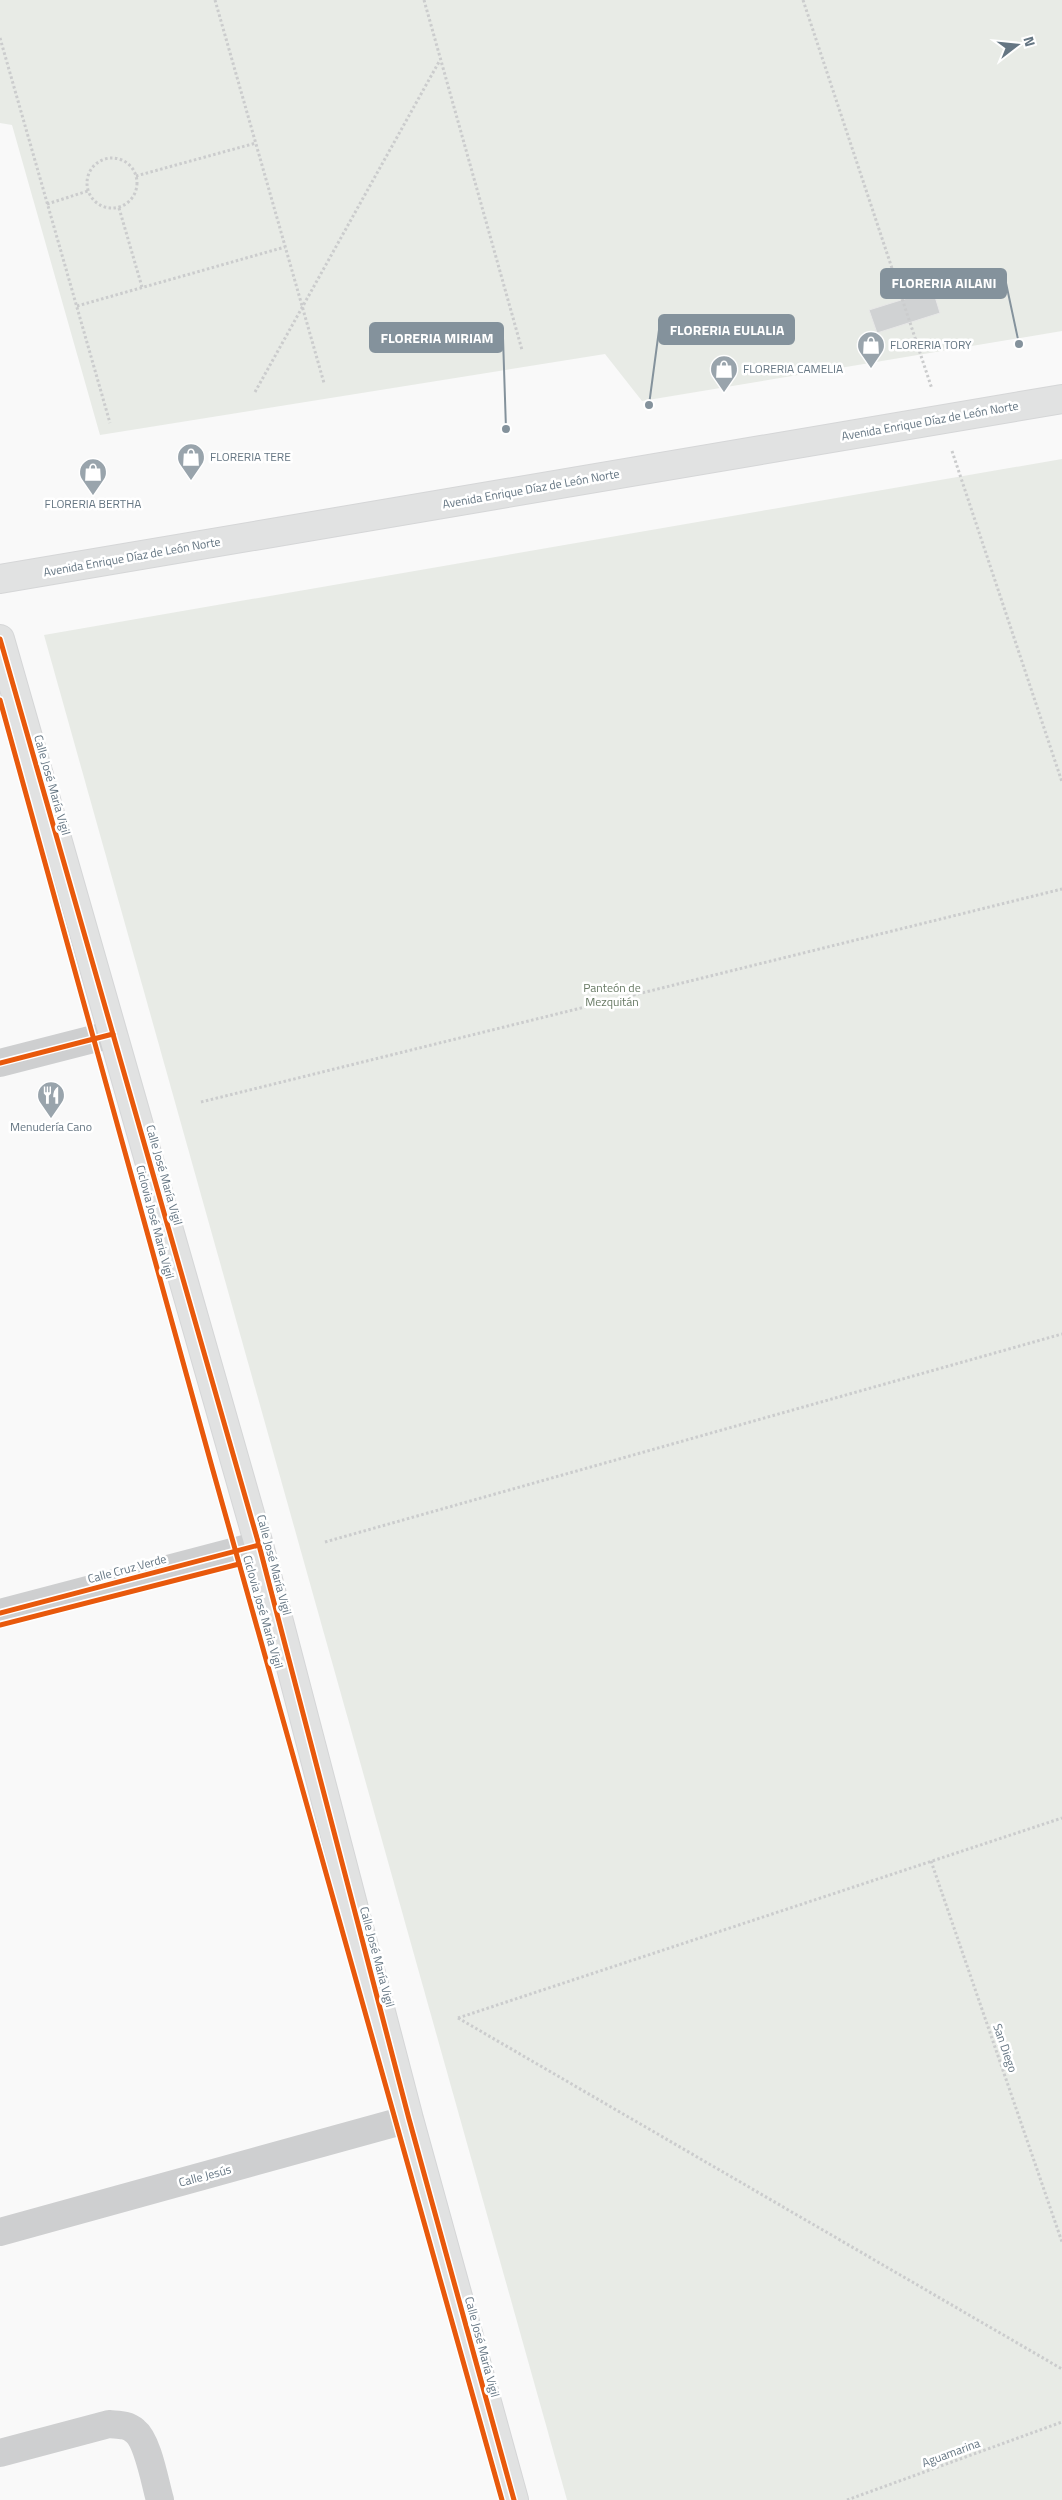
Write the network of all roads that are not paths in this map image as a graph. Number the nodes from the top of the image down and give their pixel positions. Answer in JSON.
{"nodes":[{"id":1,"x":1062,"y":399,"type":"edge"},
{"id":2,"x":0,"y":579,"type":"edge"},
{"id":3,"x":0,"y":639,"type":"edge"},
{"id":4,"x":113,"y":1034,"type":"junction"},
{"id":5,"x":0,"y":1063,"type":"edge"},
{"id":6,"x":259,"y":1545,"type":"junction"},
{"id":7,"x":0,"y":1613,"type":"edge"},
{"id":8,"x":409,"y":2119,"type":"junction"},
{"id":9,"x":0,"y":2232,"type":"edge"},
{"id":10,"x":0,"y":2453,"type":"edge"},
{"id":11,"x":160,"y":2500,"type":"edge"},
{"id":12,"x":514,"y":2500,"type":"edge"}],
"edges":[{"from":1,"to":2,"type":"street","name":"Avenida Enrique Díaz de León Norte"},
{"from":3,"to":4,"type":"street","name":"Calle José María Vigil"},
{"from":4,"to":5,"type":"street"},
{"from":4,"to":6,"type":"street","name":"Calle José María Vigil"},
{"from":6,"to":7,"type":"street","name":"Calle Cruz Verde"},
{"from":6,"to":8,"type":"street","name":"Calle José María Vigil"},
{"from":8,"to":9,"type":"street","name":"Calle Jesús"},
{"from":8,"to":12,"type":"street","name":"Calle José María Vigil"},
{"from":10,"to":11,"type":"street"}]}
